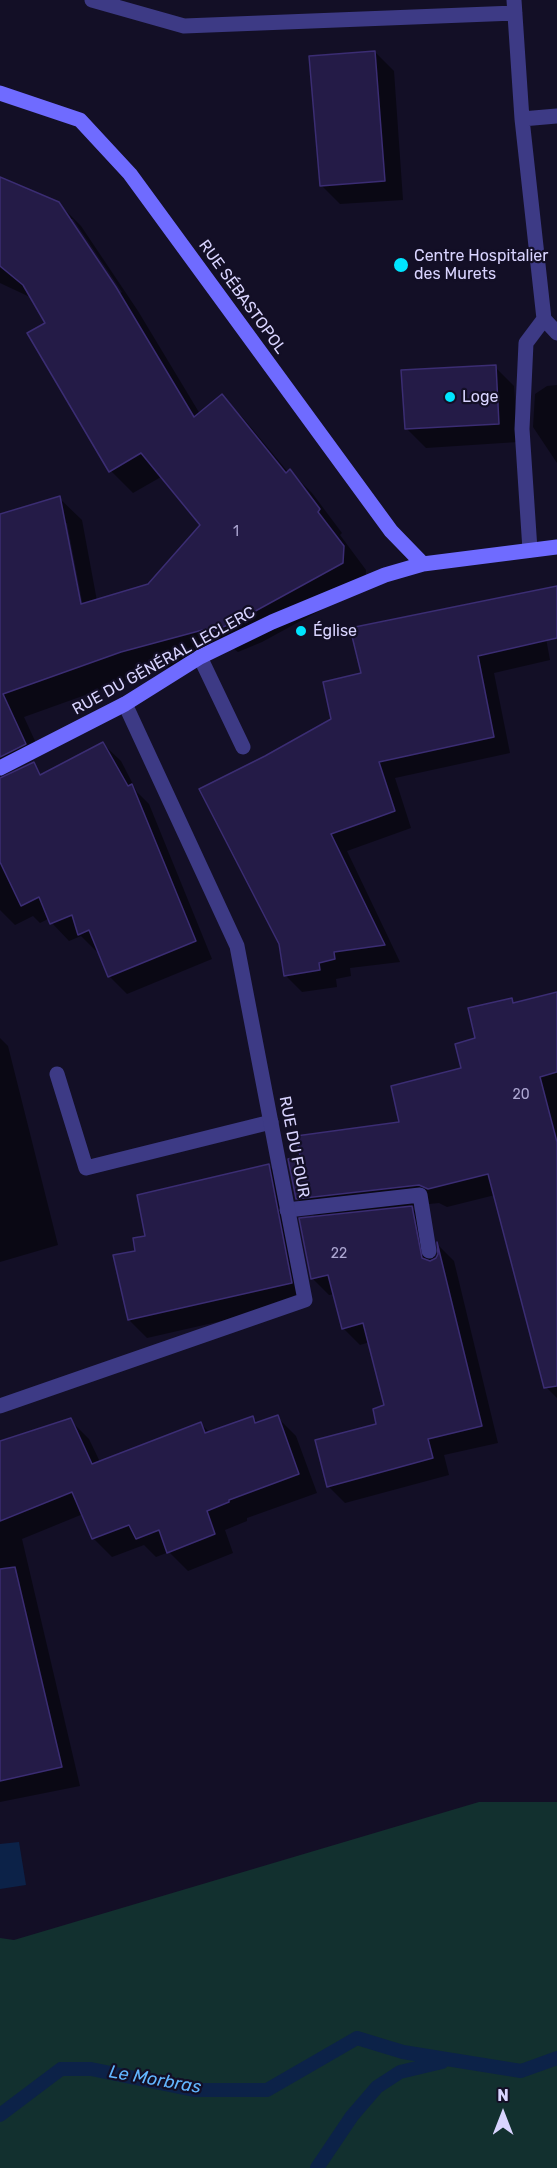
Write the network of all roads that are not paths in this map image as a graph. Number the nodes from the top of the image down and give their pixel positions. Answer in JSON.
{"nodes":[{"id":1,"x":92,"y":0,"type":"edge"},
{"id":2,"x":514,"y":7,"type":"edge"},
{"id":3,"x":0,"y":93,"type":"edge"},
{"id":4,"x":557,"y":117,"type":"edge"},
{"id":5,"x":522,"y":119,"type":"junction"},
{"id":6,"x":544,"y":319,"type":"junction"},
{"id":7,"x":557,"y":333,"type":"edge"},
{"id":8,"x":557,"y":547,"type":"edge"},
{"id":9,"x":530,"y":550,"type":"junction"},
{"id":10,"x":423,"y":564,"type":"junction"},
{"id":11,"x":200,"y":657,"type":"junction"},
{"id":12,"x":125,"y":704,"type":"junction"},
{"id":13,"x":243,"y":747,"type":"dead end"},
{"id":14,"x":0,"y":768,"type":"edge"},
{"id":15,"x":57,"y":1074,"type":"dead end"},
{"id":16,"x":271,"y":1122,"type":"junction"},
{"id":17,"x":287,"y":1210,"type":"junction"},
{"id":18,"x":429,"y":1251,"type":"dead end"},
{"id":19,"x":0,"y":1406,"type":"edge"}],
"edges":[{"from":1,"to":2,"type":"street"},
{"from":2,"to":5,"type":"street"},
{"from":3,"to":10,"type":"main road","name":"RUE SÉBASTOPOL"},
{"from":4,"to":5,"type":"street"},
{"from":5,"to":6,"type":"street"},
{"from":6,"to":7,"type":"street"},
{"from":6,"to":9,"type":"street"},
{"from":8,"to":9,"type":"main road","name":"RUE DU GÉNÉRAL LECLERC"},
{"from":9,"to":10,"type":"main road","name":"RUE DU GÉNÉRAL LECLERC"},
{"from":10,"to":11,"type":"main road","name":"RUE DU GÉNÉRAL LECLERC"},
{"from":11,"to":12,"type":"main road","name":"RUE DU GÉNÉRAL LECLERC"},
{"from":11,"to":13,"type":"street"},
{"from":12,"to":14,"type":"main road","name":"RUE DU GÉNÉRAL LECLERC"},
{"from":12,"to":16,"type":"street","name":"RUE DU FOUR"},
{"from":15,"to":16,"type":"street"},
{"from":16,"to":17,"type":"street","name":"RUE DU FOUR"},
{"from":17,"to":18,"type":"street"},
{"from":17,"to":19,"type":"street","name":"RUE DU FOUR"}]}
